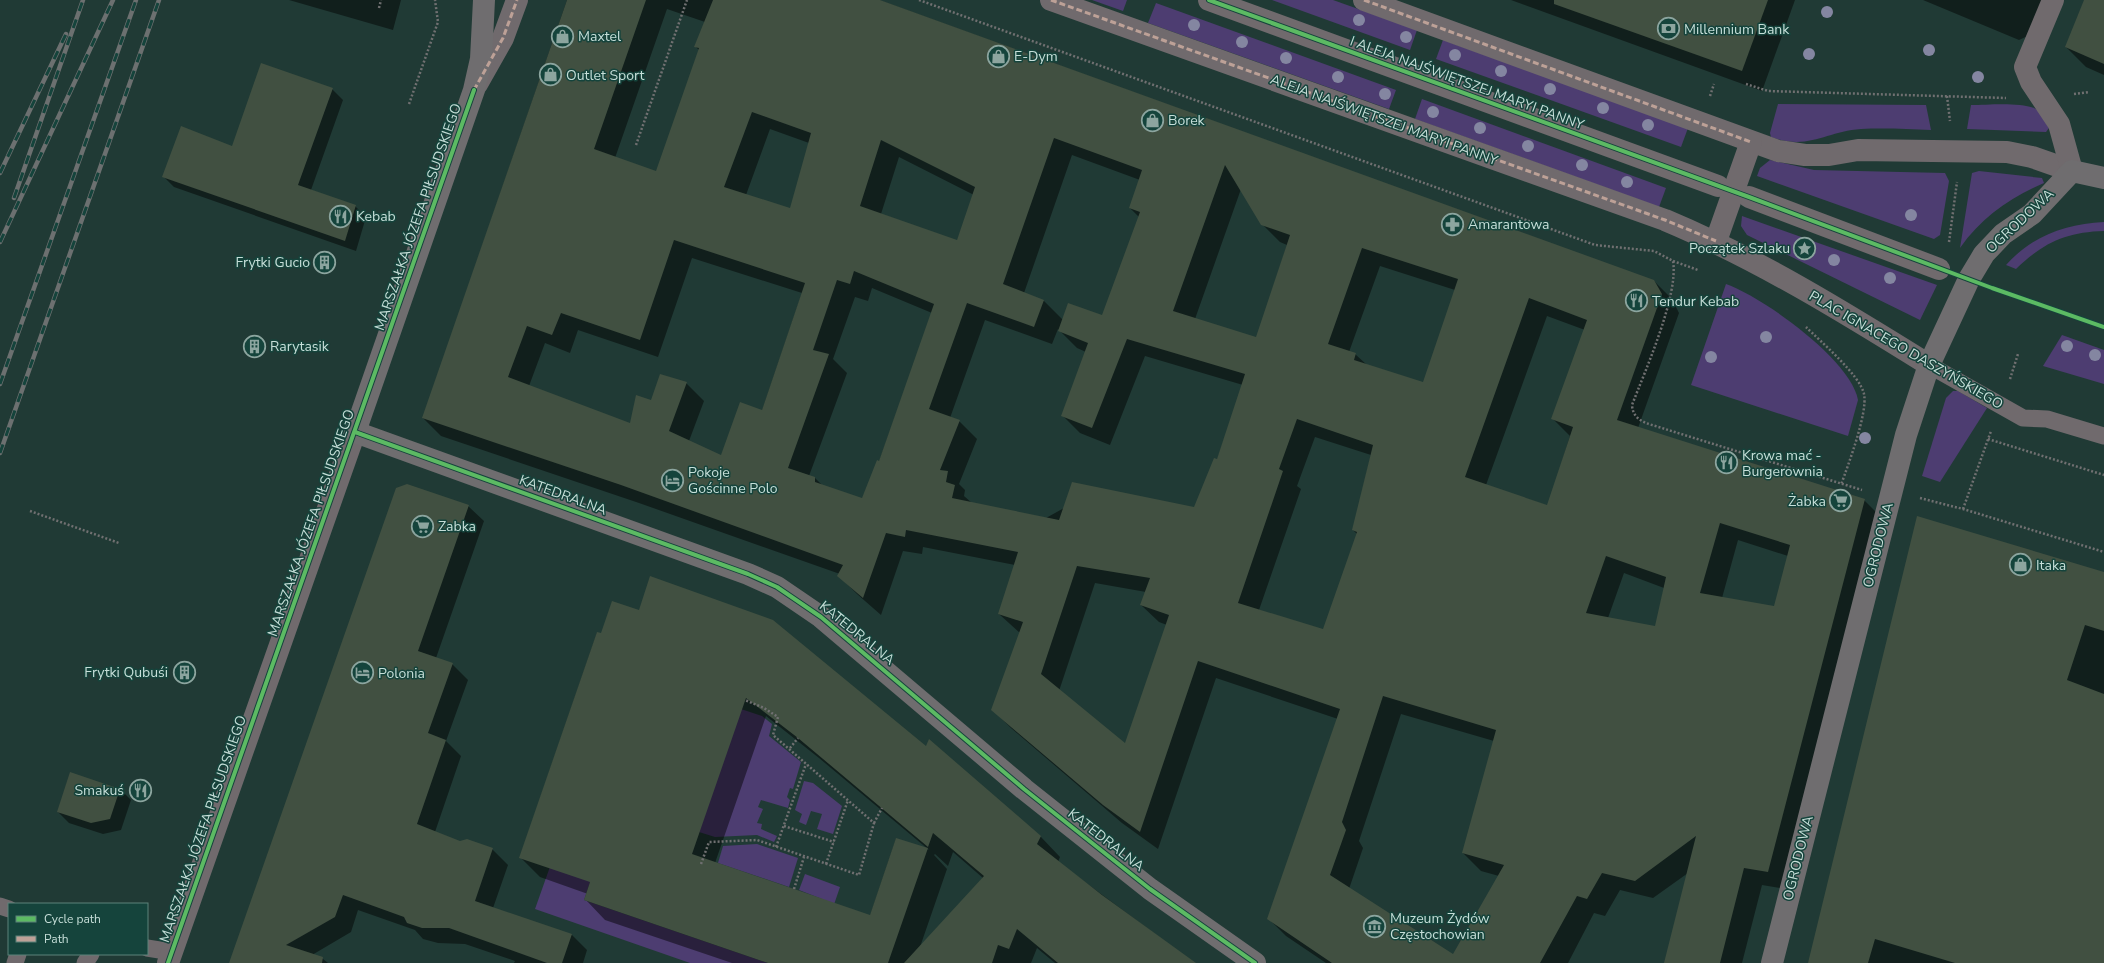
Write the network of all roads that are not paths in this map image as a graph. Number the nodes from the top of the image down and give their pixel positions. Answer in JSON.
{"nodes":[{"id":1,"x":484,"y":0,"type":"edge"},
{"id":2,"x":517,"y":0,"type":"edge"},
{"id":3,"x":1051,"y":0,"type":"edge"},
{"id":4,"x":1209,"y":0,"type":"edge"},
{"id":5,"x":1364,"y":0,"type":"edge"},
{"id":6,"x":2053,"y":0,"type":"edge"},
{"id":7,"x":474,"y":90,"type":"junction"},
{"id":8,"x":1751,"y":142,"type":"junction"},
{"id":9,"x":2072,"y":172,"type":"junction"},
{"id":10,"x":2104,"y":178,"type":"edge"},
{"id":11,"x":1718,"y":186,"type":"dead end"},
{"id":12,"x":1749,"y":197,"type":"dead end"},
{"id":13,"x":1716,"y":241,"type":"junction"},
{"id":14,"x":1939,"y":269,"type":"road end"},
{"id":15,"x":1929,"y":365,"type":"junction"},
{"id":16,"x":354,"y":432,"type":"junction"},
{"id":17,"x":2104,"y":436,"type":"edge"},
{"id":18,"x":148,"y":948,"type":"edge"},
{"id":19,"x":170,"y":957,"type":"edge"},
{"id":20,"x":1255,"y":963,"type":"edge"},
{"id":21,"x":1772,"y":963,"type":"edge"}],
"edges":[{"from":1,"to":7,"type":"street","name":"MARSZAŁKA JÓZEFA PIŁSUDSKIEGO"},
{"from":2,"to":7,"type":"street","name":"MARSZAŁKA JÓZEFA PIŁSUDSKIEGO"},
{"from":3,"to":13,"type":"street","name":"ALEJA NAJŚWIĘTSZEJ MARYI PANNY"},
{"from":4,"to":11,"type":"street","name":"I ALEJA NAJŚWIĘTSZEJ MARYI PANNY"},
{"from":5,"to":8,"type":"street"},
{"from":6,"to":9,"type":"street"},
{"from":7,"to":16,"type":"street","name":"MARSZAŁKA JÓZEFA PIŁSUDSKIEGO"},
{"from":8,"to":9,"type":"street"},
{"from":8,"to":13,"type":"street"},
{"from":9,"to":10,"type":"street"},
{"from":9,"to":15,"type":"street","name":"OGRODOWA"},
{"from":12,"to":14,"type":"street"},
{"from":13,"to":15,"type":"street","name":"PLAC IGNACEGO DASZYŃSKIEGO"},
{"from":15,"to":17,"type":"lane","name":"PLAC IGNACEGO DASZYŃSKIEGO"},
{"from":15,"to":21,"type":"street","name":"OGRODOWA"},
{"from":16,"to":19,"type":"street","name":"MARSZAŁKA JÓZEFA PIŁSUDSKIEGO"},
{"from":16,"to":20,"type":"street","name":"KATEDRALNA"},
{"from":18,"to":19,"type":"lane"}]}
